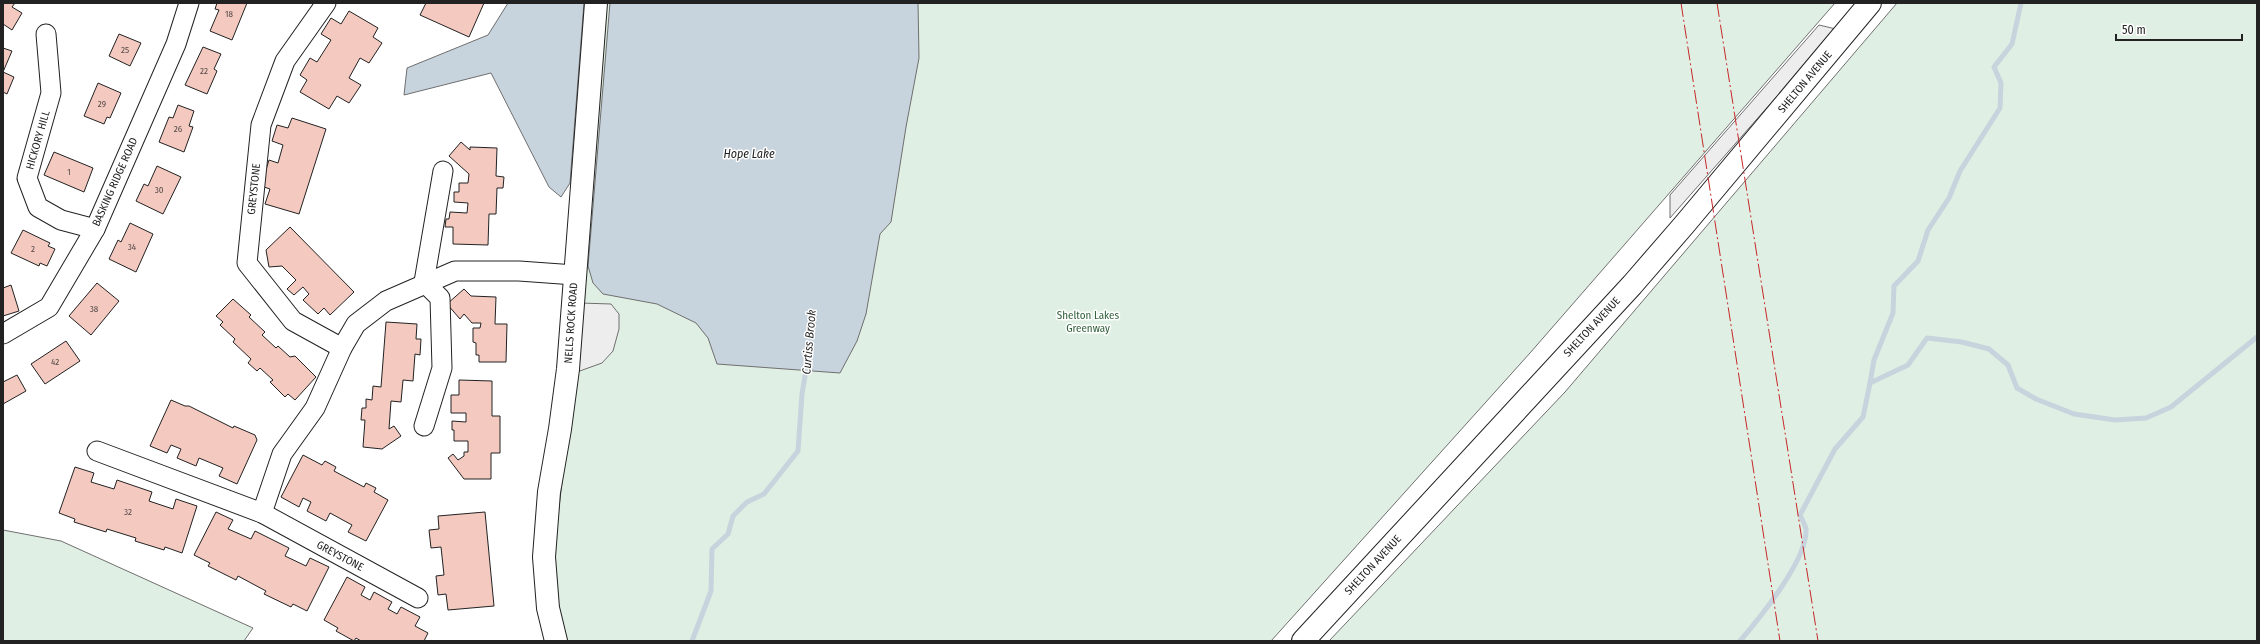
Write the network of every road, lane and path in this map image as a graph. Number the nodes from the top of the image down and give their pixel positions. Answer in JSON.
{"nodes":[{"id":1,"x":190,"y":3,"type":"edge"},
{"id":2,"x":326,"y":3,"type":"edge"},
{"id":3,"x":596,"y":3,"type":"edge"},
{"id":4,"x":1870,"y":3,"type":"edge"},
{"id":5,"x":46,"y":34,"type":"dead end"},
{"id":6,"x":443,"y":171,"type":"dead end"},
{"id":7,"x":94,"y":229,"type":"junction"},
{"id":8,"x":575,"y":275,"type":"junction"},
{"id":9,"x":424,"y":282,"type":"junction"},
{"id":10,"x":3,"y":334,"type":"edge"},
{"id":11,"x":342,"y":348,"type":"junction"},
{"id":12,"x":424,"y":426,"type":"dead end"},
{"id":13,"x":97,"y":451,"type":"dead end"},
{"id":14,"x":262,"y":513,"type":"junction"},
{"id":15,"x":418,"y":598,"type":"dead end"},
{"id":16,"x":556,"y":641,"type":"edge"},
{"id":17,"x":1303,"y":641,"type":"edge"}],
"edges":[{"from":1,"to":7,"type":"street","name":"BASKING RIDGE ROAD"},
{"from":2,"to":11,"type":"street","name":"GREYSTONE"},
{"from":3,"to":8,"type":"main road","name":"NELLS ROCK ROAD"},
{"from":4,"to":17,"type":"main road","name":"SHELTON AVENUE"},
{"from":5,"to":7,"type":"street","name":"HICKORY HILL"},
{"from":6,"to":9,"type":"street"},
{"from":7,"to":10,"type":"street","name":"BASKING RIDGE ROAD"},
{"from":8,"to":9,"type":"street"},
{"from":8,"to":16,"type":"main road","name":"NELLS ROCK ROAD"},
{"from":9,"to":11,"type":"street"},
{"from":9,"to":12,"type":"street"},
{"from":11,"to":14,"type":"street"},
{"from":13,"to":14,"type":"street","name":"GREYSTONE"},
{"from":14,"to":15,"type":"street","name":"GREYSTONE"}]}
